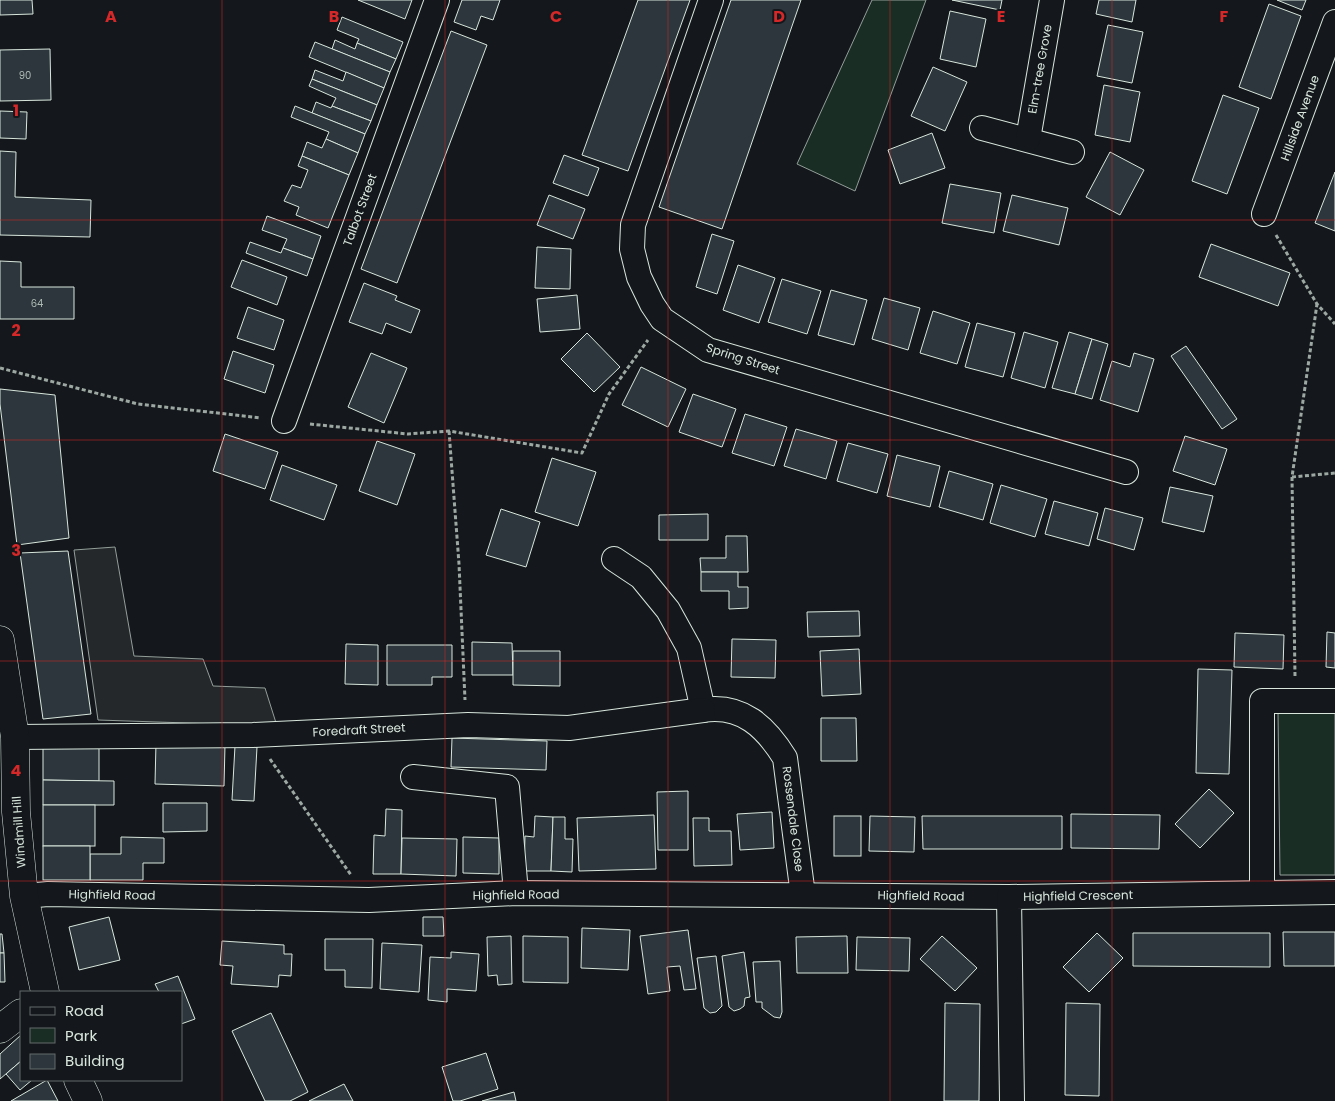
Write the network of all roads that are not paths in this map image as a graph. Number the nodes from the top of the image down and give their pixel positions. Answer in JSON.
{"nodes":[{"id":1,"x":437,"y":0,"type":"edge"},
{"id":2,"x":711,"y":0,"type":"edge"},
{"id":3,"x":1052,"y":0,"type":"edge"},
{"id":4,"x":1335,"y":22,"type":"edge"},
{"id":5,"x":982,"y":128,"type":"dead end"},
{"id":6,"x":1028,"y":139,"type":"junction"},
{"id":7,"x":1072,"y":152,"type":"dead end"},
{"id":8,"x":1264,"y":214,"type":"road end"},
{"id":9,"x":284,"y":421,"type":"dead end"},
{"id":10,"x":1126,"y":472,"type":"dead end"},
{"id":11,"x":614,"y":559,"type":"dead end"},
{"id":12,"x":0,"y":640,"type":"edge"},
{"id":13,"x":1335,"y":702,"type":"edge"},
{"id":14,"x":703,"y":710,"type":"junction"},
{"id":15,"x":15,"y":737,"type":"junction"},
{"id":16,"x":413,"y":777,"type":"dead end"},
{"id":17,"x":8,"y":813,"type":"edge"},
{"id":18,"x":1262,"y":892,"type":"junction"},
{"id":19,"x":1335,"y":892,"type":"edge"},
{"id":20,"x":516,"y":894,"type":"junction"},
{"id":21,"x":803,"y":894,"type":"junction"},
{"id":22,"x":24,"y":896,"type":"junction"},
{"id":23,"x":1009,"y":897,"type":"junction"},
{"id":24,"x":46,"y":991,"type":"edge"},
{"id":25,"x":20,"y":1014,"type":"edge"},
{"id":26,"x":0,"y":1029,"type":"edge"},
{"id":27,"x":1012,"y":1101,"type":"edge"}],
"edges":[{"from":1,"to":9,"type":"street","name":"Talbot Street"},
{"from":2,"to":10,"type":"street","name":"Spring Street"},
{"from":3,"to":6,"type":"street","name":"Elm-tree Grove"},
{"from":4,"to":8,"type":"street","name":"Hillside Avenue"},
{"from":5,"to":6,"type":"street"},
{"from":6,"to":7,"type":"street"},
{"from":11,"to":14,"type":"street"},
{"from":12,"to":15,"type":"main road","name":"Windmill Hill"},
{"from":13,"to":18,"type":"street"},
{"from":14,"to":15,"type":"street","name":"Foredraft Street"},
{"from":14,"to":21,"type":"street","name":"Rossendale Close"},
{"from":15,"to":17,"type":"main road","name":"Windmill Hill"},
{"from":16,"to":20,"type":"street"},
{"from":17,"to":22,"type":"main road","name":"Windmill Hill"},
{"from":18,"to":19,"type":"street","name":"Highfield Crescent"},
{"from":18,"to":23,"type":"street","name":"Highfield Crescent"},
{"from":20,"to":21,"type":"street","name":"Highfield Road"},
{"from":20,"to":22,"type":"street","name":"Highfield Road"},
{"from":21,"to":23,"type":"street","name":"Highfield Road"},
{"from":22,"to":24,"type":"main road","name":"Windmill Hill"},
{"from":23,"to":27,"type":"street","name":"Highfield Crescent"},
{"from":25,"to":26,"type":"main road"}]}
